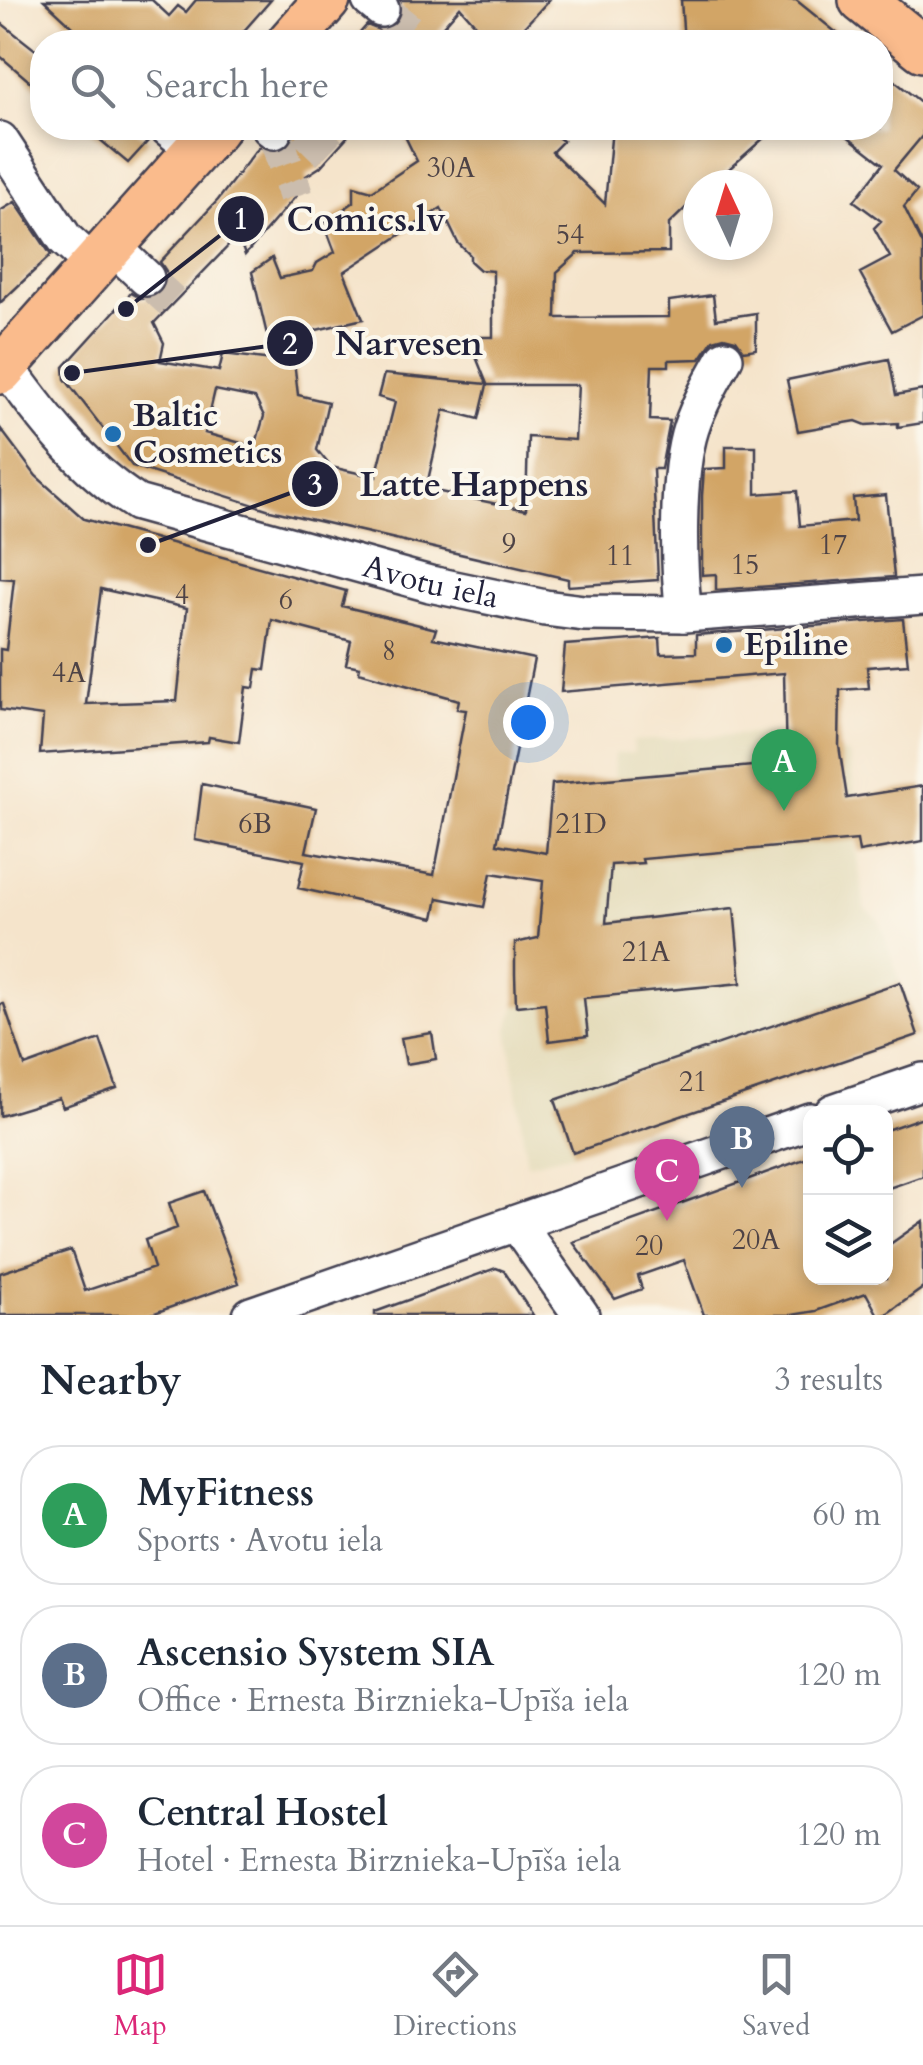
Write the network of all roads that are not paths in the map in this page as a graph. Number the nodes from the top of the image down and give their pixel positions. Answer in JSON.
{"nodes":[{"id":1,"x":327,"y":0,"type":"edge"},
{"id":2,"x":862,"y":0,"type":"edge"},
{"id":3,"x":301,"y":30,"type":"edge"},
{"id":4,"x":923,"y":49,"type":"edge"},
{"id":5,"x":0,"y":140,"type":"edge"},
{"id":6,"x":189,"y":140,"type":"edge"},
{"id":7,"x":104,"y":256,"type":"junction"},
{"id":8,"x":146,"y":278,"type":"tunnel mouth"},
{"id":9,"x":724,"y":358,"type":"dead end"},
{"id":10,"x":2,"y":365,"type":"edge"},
{"id":11,"x":923,"y":596,"type":"edge"},
{"id":12,"x":684,"y":614,"type":"junction"},
{"id":13,"x":923,"y":1080,"type":"edge"},
{"id":14,"x":853,"y":1105,"type":"edge"},
{"id":15,"x":803,"y":1123,"type":"edge"},
{"id":16,"x":517,"y":1224,"type":"junction"},
{"id":17,"x":251,"y":1315,"type":"edge"},
{"id":18,"x":580,"y":1315,"type":"edge"}],
"edges":[{"from":1,"to":3,"type":"main road"},
{"from":2,"to":4,"type":"main road"},
{"from":5,"to":7,"type":"street"},
{"from":6,"to":7,"type":"main road"},
{"from":7,"to":8,"type":"street"},
{"from":7,"to":10,"type":"main road"},
{"from":9,"to":12,"type":"street"},
{"from":10,"to":12,"type":"street","name":"Avotu iela"},
{"from":11,"to":12,"type":"street","name":"Avotu iela"},
{"from":13,"to":14,"type":"street"},
{"from":15,"to":16,"type":"street"},
{"from":16,"to":17,"type":"street"},
{"from":16,"to":18,"type":"street"}]}
